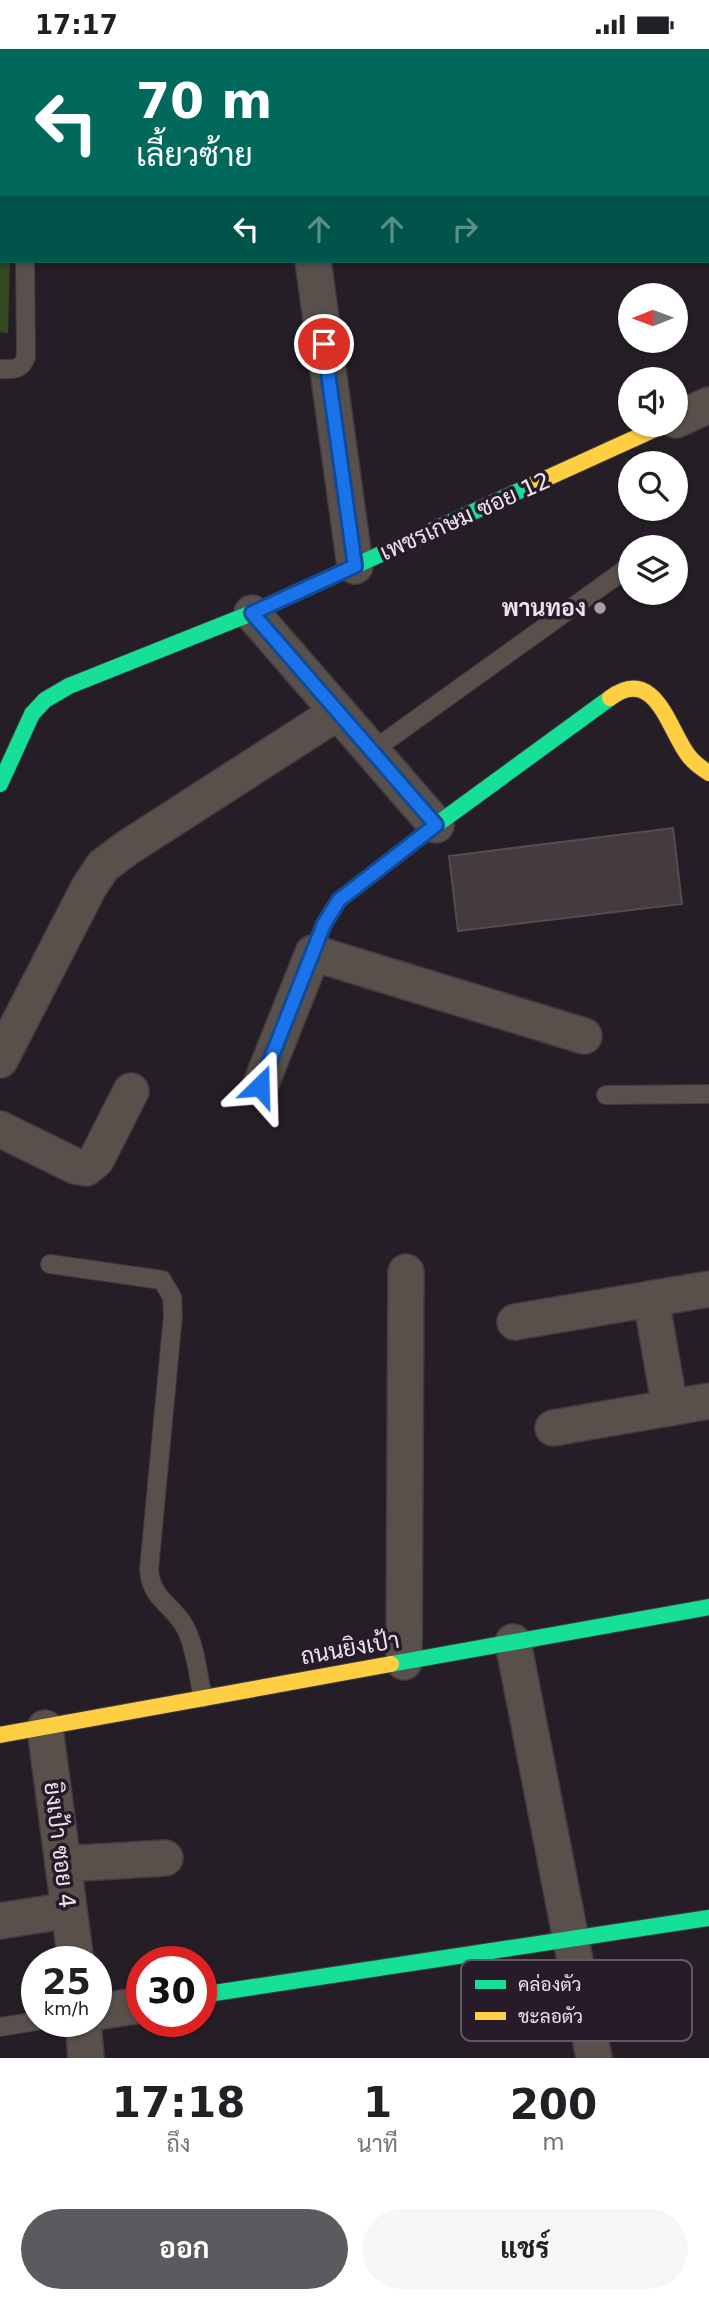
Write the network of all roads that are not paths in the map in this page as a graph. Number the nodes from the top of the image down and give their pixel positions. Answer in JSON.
{"nodes":[{"id":1,"x":25,"y":263,"type":"edge"},
{"id":2,"x":313,"y":263,"type":"edge"},
{"id":3,"x":0,"y":369,"type":"edge"},
{"id":4,"x":709,"y":405,"type":"edge"},
{"id":5,"x":688,"y":415,"type":"edge"},
{"id":6,"x":638,"y":437,"type":"edge"},
{"id":7,"x":355,"y":566,"type":"junction"},
{"id":8,"x":618,"y":575,"type":"edge"},
{"id":9,"x":252,"y":613,"type":"junction"},
{"id":10,"x":338,"y":712,"type":"junction"},
{"id":11,"x":372,"y":751,"type":"junction"},
{"id":12,"x":709,"y":773,"type":"edge"},
{"id":13,"x":0,"y":784,"type":"edge"},
{"id":14,"x":436,"y":825,"type":"junction"},
{"id":15,"x":313,"y":953,"type":"junction"},
{"id":16,"x":584,"y":1036,"type":"dead end"},
{"id":17,"x":0,"y":1060,"type":"edge"},
{"id":18,"x":260,"y":1086,"type":"dead end"},
{"id":19,"x":131,"y":1091,"type":"dead end"},
{"id":20,"x":709,"y":1094,"type":"edge"},
{"id":21,"x":606,"y":1095,"type":"dead end"},
{"id":22,"x":0,"y":1129,"type":"edge"},
{"id":23,"x":50,"y":1264,"type":"dead end"},
{"id":24,"x":407,"y":1272,"type":"dead end"},
{"id":25,"x":709,"y":1289,"type":"edge"},
{"id":26,"x":651,"y":1299,"type":"junction"},
{"id":27,"x":515,"y":1322,"type":"dead end"},
{"id":28,"x":709,"y":1401,"type":"edge"},
{"id":29,"x":670,"y":1408,"type":"junction"},
{"id":30,"x":554,"y":1429,"type":"dead end"},
{"id":31,"x":709,"y":1607,"type":"edge"},
{"id":32,"x":513,"y":1642,"type":"junction"},
{"id":33,"x":404,"y":1662,"type":"junction"},
{"id":34,"x":203,"y":1698,"type":"junction"},
{"id":35,"x":45,"y":1728,"type":"junction"},
{"id":36,"x":0,"y":1735,"type":"edge"},
{"id":37,"x":165,"y":1858,"type":"dead end"},
{"id":38,"x":63,"y":1864,"type":"junction"},
{"id":39,"x":69,"y":1910,"type":"junction"},
{"id":40,"x":709,"y":1918,"type":"edge"},
{"id":41,"x":0,"y":1921,"type":"edge"},
{"id":42,"x":571,"y":1941,"type":"junction"},
{"id":43,"x":73,"y":1946,"type":"edge"},
{"id":44,"x":575,"y":1960,"type":"edge"},
{"id":45,"x":217,"y":1993,"type":"edge"},
{"id":46,"x":21,"y":2024,"type":"edge"},
{"id":47,"x":0,"y":2027,"type":"edge"},
{"id":48,"x":84,"y":2037,"type":"edge"},
{"id":49,"x":86,"y":2058,"type":"edge"}],
"edges":[{"from":1,"to":3,"type":"lane"},
{"from":2,"to":7,"type":"street"},
{"from":4,"to":5,"type":"street"},
{"from":6,"to":7,"type":"street","name":"เพชรเกษม ซอย 12"},
{"from":7,"to":9,"type":"street","name":"เพชรเกษม ซอย 12"},
{"from":8,"to":11,"type":"lane"},
{"from":9,"to":10,"type":"street"},
{"from":9,"to":13,"type":"street","name":"เพชรเกษม ซอย 12"},
{"from":10,"to":11,"type":"street"},
{"from":10,"to":17,"type":"street"},
{"from":11,"to":14,"type":"street"},
{"from":12,"to":14,"type":"street"},
{"from":14,"to":15,"type":"street"},
{"from":15,"to":16,"type":"street"},
{"from":15,"to":18,"type":"street"},
{"from":19,"to":22,"type":"street"},
{"from":20,"to":21,"type":"lane"},
{"from":23,"to":34,"type":"lane"},
{"from":24,"to":33,"type":"street"},
{"from":25,"to":26,"type":"street"},
{"from":26,"to":27,"type":"street"},
{"from":26,"to":29,"type":"street"},
{"from":28,"to":29,"type":"street"},
{"from":29,"to":30,"type":"street"},
{"from":31,"to":32,"type":"street","name":"ถนนยิงเป้า"},
{"from":32,"to":33,"type":"street","name":"ถนนยิงเป้า"},
{"from":32,"to":42,"type":"street"},
{"from":33,"to":34,"type":"street","name":"ถนนยิงเป้า"},
{"from":34,"to":35,"type":"street","name":"ถนนยิงเป้า"},
{"from":35,"to":36,"type":"street","name":"ถนนยิงเป้า"},
{"from":35,"to":38,"type":"street","name":"ยิงเป้า ซอย 4"},
{"from":37,"to":38,"type":"street"},
{"from":38,"to":39,"type":"street","name":"ยิงเป้า ซอย 4"},
{"from":39,"to":41,"type":"street"},
{"from":39,"to":43,"type":"street","name":"ยิงเป้า ซอย 4"},
{"from":40,"to":42,"type":"street"},
{"from":42,"to":44,"type":"street"},
{"from":42,"to":45,"type":"street"},
{"from":46,"to":47,"type":"lane"},
{"from":48,"to":49,"type":"street"}]}
